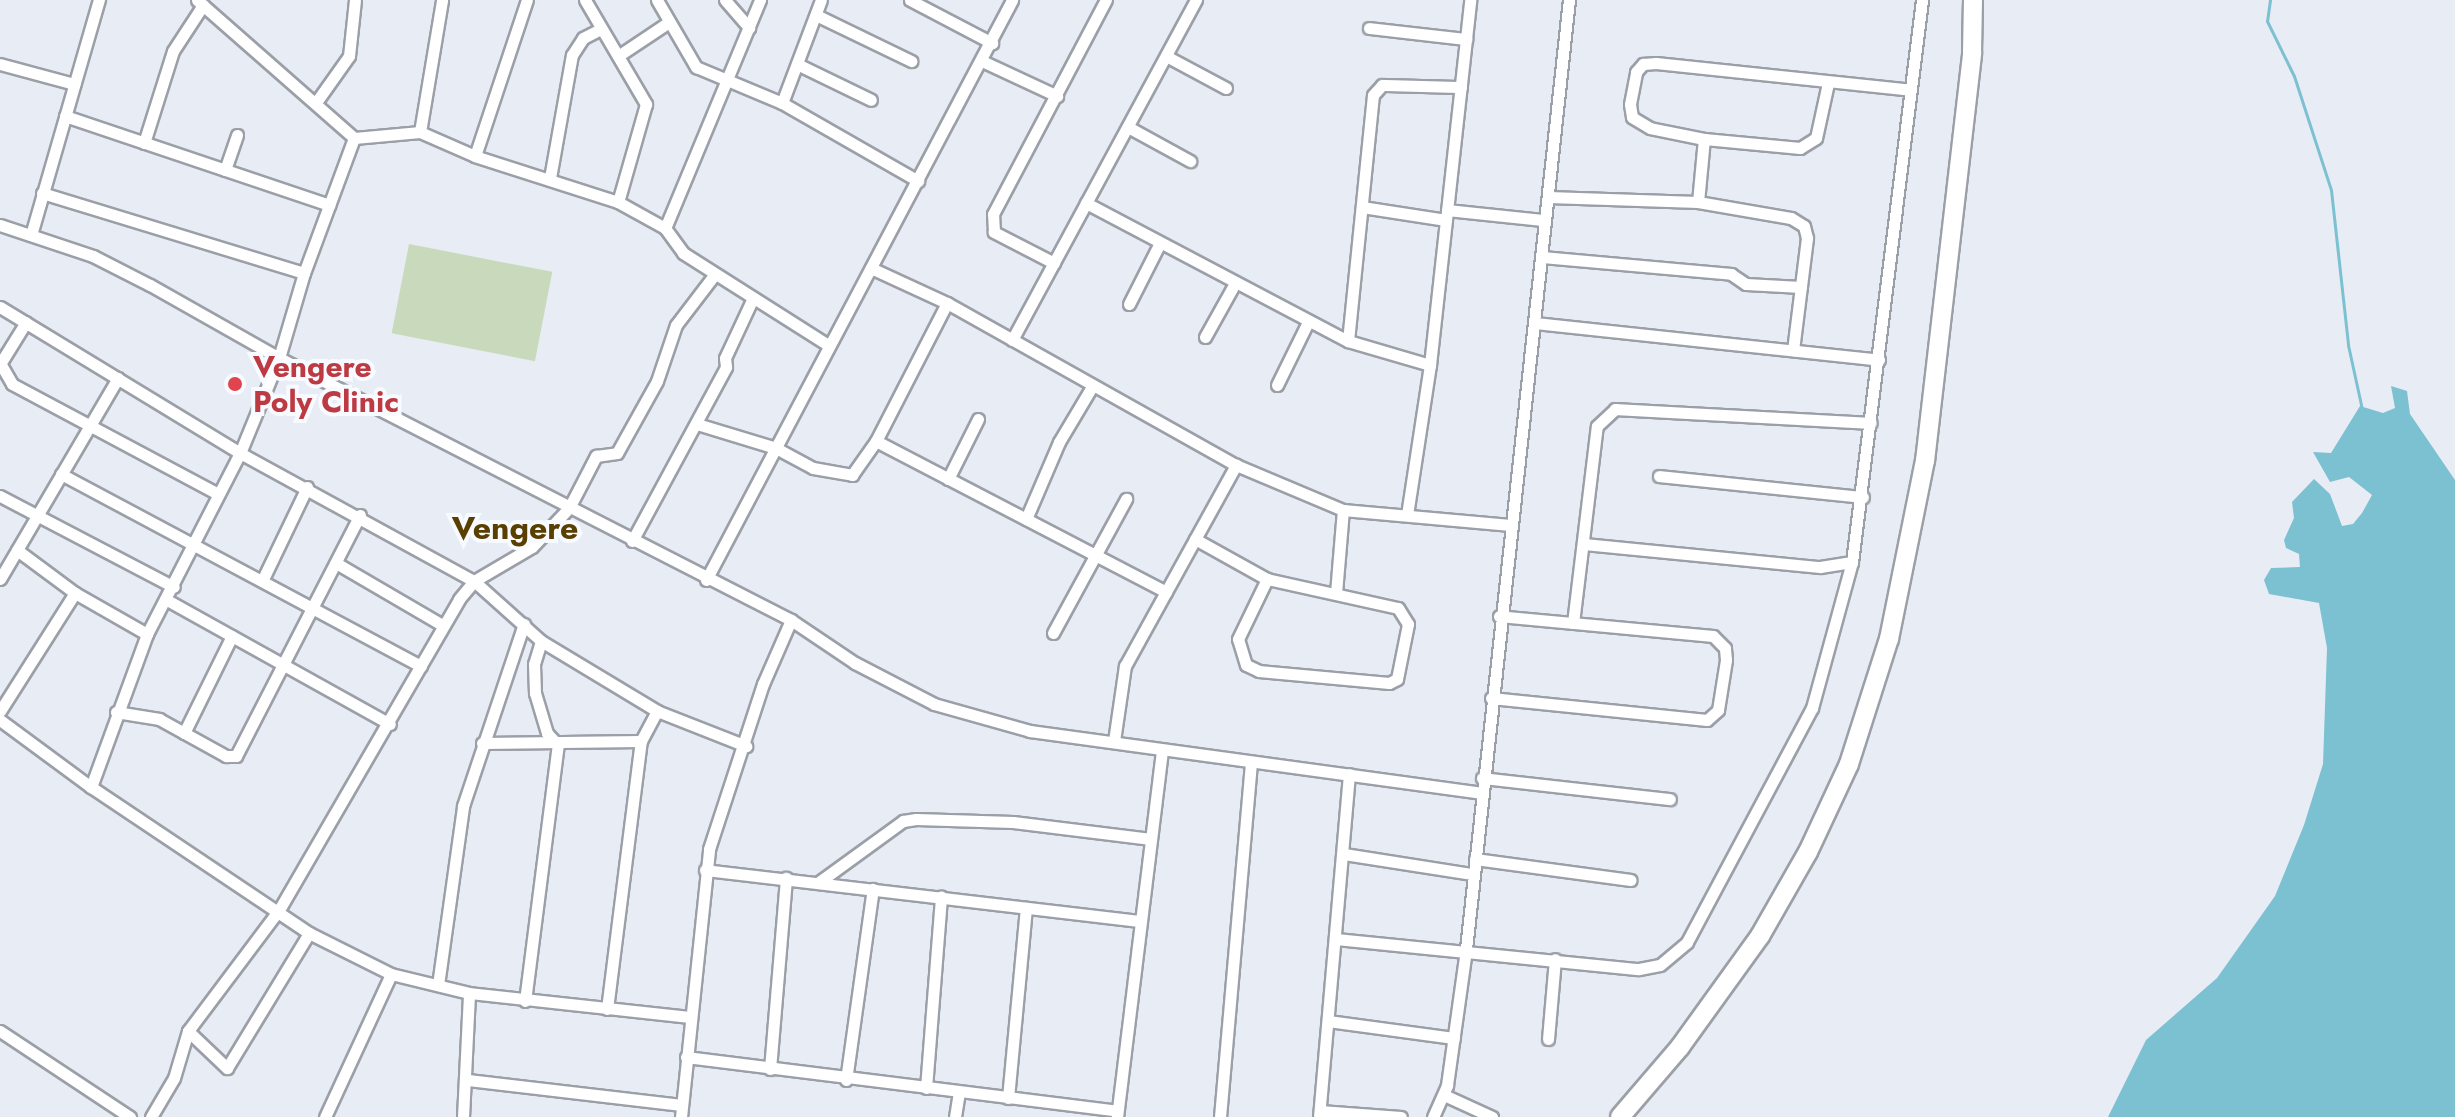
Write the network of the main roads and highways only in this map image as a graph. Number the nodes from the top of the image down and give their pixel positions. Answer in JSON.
{"nodes":[{"id":1,"x":1973,"y":0,"type":"edge"},
{"id":2,"x":1620,"y":1117,"type":"edge"}],
"edges":[{"from":1,"to":2,"type":"main road"}]}
